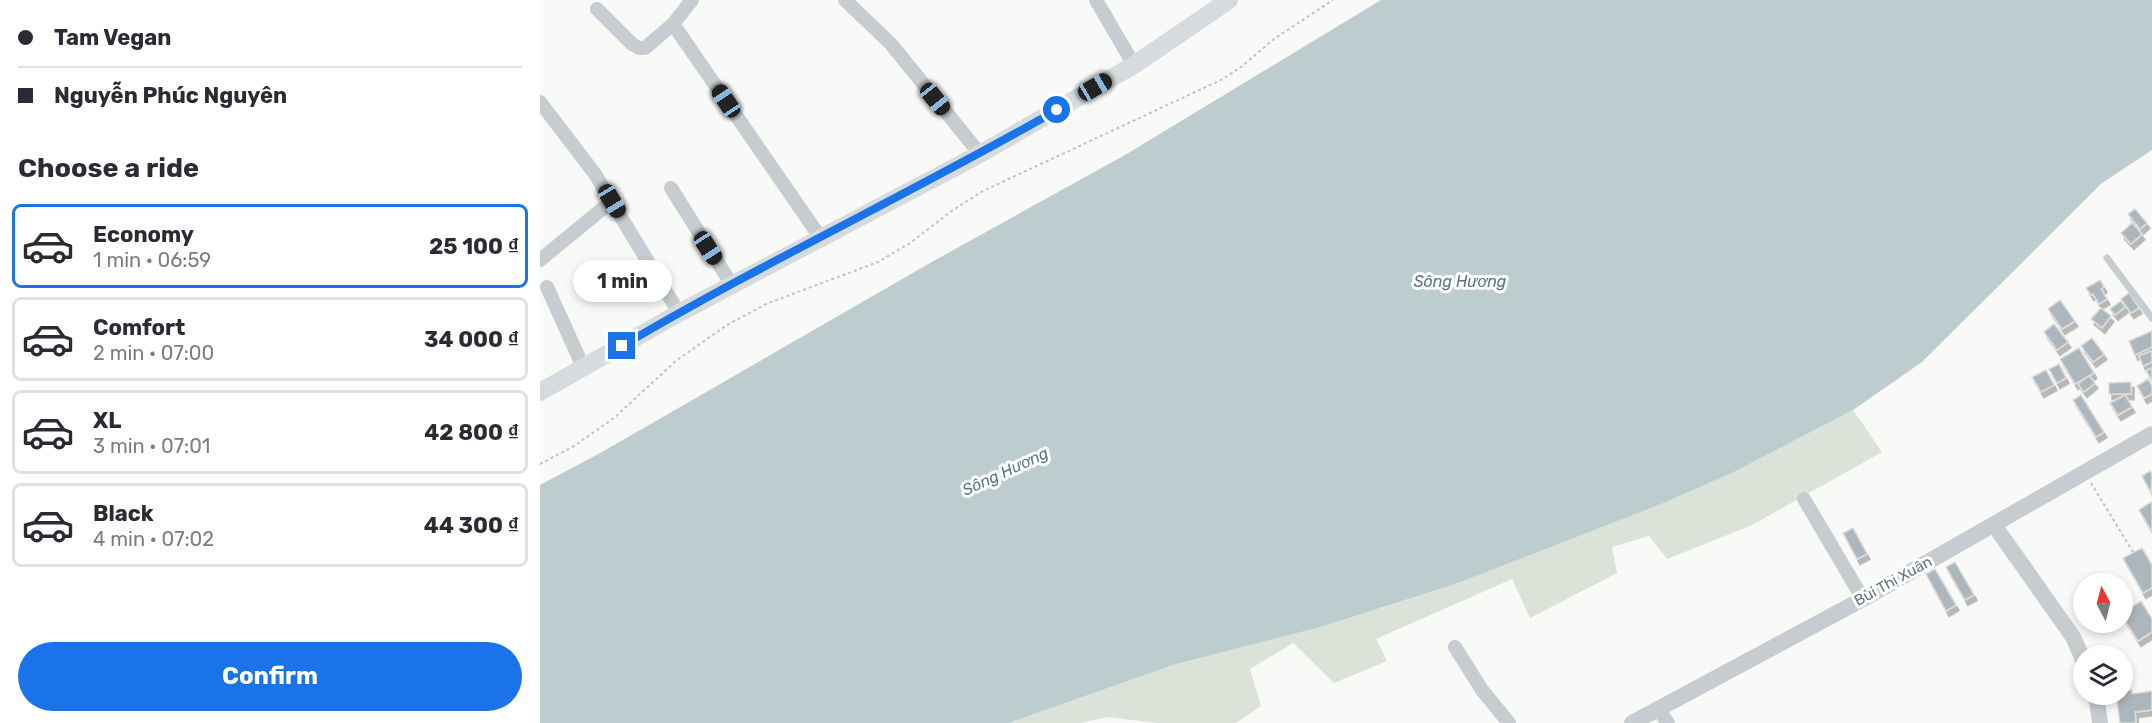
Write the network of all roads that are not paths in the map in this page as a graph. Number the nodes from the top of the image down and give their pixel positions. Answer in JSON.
{"nodes":[{"id":1,"x":692,"y":0,"type":"edge"},
{"id":2,"x":844,"y":0,"type":"edge"},
{"id":3,"x":1095,"y":0,"type":"edge"},
{"id":4,"x":1229,"y":0,"type":"edge"},
{"id":5,"x":597,"y":9,"type":"dead end"},
{"id":6,"x":673,"y":24,"type":"junction"},
{"id":7,"x":1134,"y":65,"type":"junction"},
{"id":8,"x":540,"y":102,"type":"edge"},
{"id":9,"x":980,"y":154,"type":"junction"},
{"id":10,"x":671,"y":188,"type":"dead end"},
{"id":11,"x":612,"y":201,"type":"junction"},
{"id":12,"x":820,"y":237,"type":"junction"},
{"id":13,"x":2108,"y":258,"type":"dead end"},
{"id":14,"x":540,"y":260,"type":"edge"},
{"id":15,"x":732,"y":285,"type":"junction"},
{"id":16,"x":547,"y":287,"type":"dead end"},
{"id":17,"x":679,"y":313,"type":"junction"},
{"id":18,"x":2152,"y":318,"type":"edge"},
{"id":19,"x":584,"y":369,"type":"junction"},
{"id":20,"x":540,"y":392,"type":"edge"},
{"id":21,"x":2152,"y":434,"type":"edge"},
{"id":22,"x":1804,"y":500,"type":"dead end"},
{"id":23,"x":1994,"y":525,"type":"junction"},
{"id":24,"x":1863,"y":598,"type":"junction"},
{"id":25,"x":2077,"y":645,"type":"edge"},
{"id":26,"x":1455,"y":647,"type":"dead end"},
{"id":27,"x":2098,"y":705,"type":"edge"},
{"id":28,"x":1658,"y":708,"type":"junction"},
{"id":29,"x":1509,"y":723,"type":"edge"},
{"id":30,"x":1632,"y":723,"type":"edge"},
{"id":31,"x":1668,"y":723,"type":"edge"},
{"id":32,"x":2100,"y":723,"type":"edge"}],
"edges":[{"from":1,"to":6,"type":"street"},
{"from":2,"to":9,"type":"street"},
{"from":3,"to":7,"type":"street"},
{"from":4,"to":7,"type":"main road"},
{"from":5,"to":6,"type":"street"},
{"from":6,"to":12,"type":"street"},
{"from":7,"to":9,"type":"main road"},
{"from":8,"to":11,"type":"street"},
{"from":9,"to":12,"type":"main road"},
{"from":10,"to":15,"type":"street"},
{"from":11,"to":14,"type":"street"},
{"from":11,"to":17,"type":"street"},
{"from":12,"to":15,"type":"main road"},
{"from":13,"to":18,"type":"lane"},
{"from":15,"to":17,"type":"main road"},
{"from":16,"to":19,"type":"street"},
{"from":17,"to":19,"type":"main road"},
{"from":19,"to":20,"type":"main road"},
{"from":21,"to":23,"type":"street","name":"Bùi Thị Xuân"},
{"from":22,"to":24,"type":"street"},
{"from":23,"to":24,"type":"street","name":"Bùi Thị Xuân"},
{"from":23,"to":25,"type":"street"},
{"from":24,"to":28,"type":"street","name":"Bùi Thị Xuân"},
{"from":26,"to":29,"type":"street"},
{"from":27,"to":32,"type":"street"},
{"from":28,"to":30,"type":"street","name":"Bùi Thị Xuân"},
{"from":28,"to":31,"type":"street"}]}
